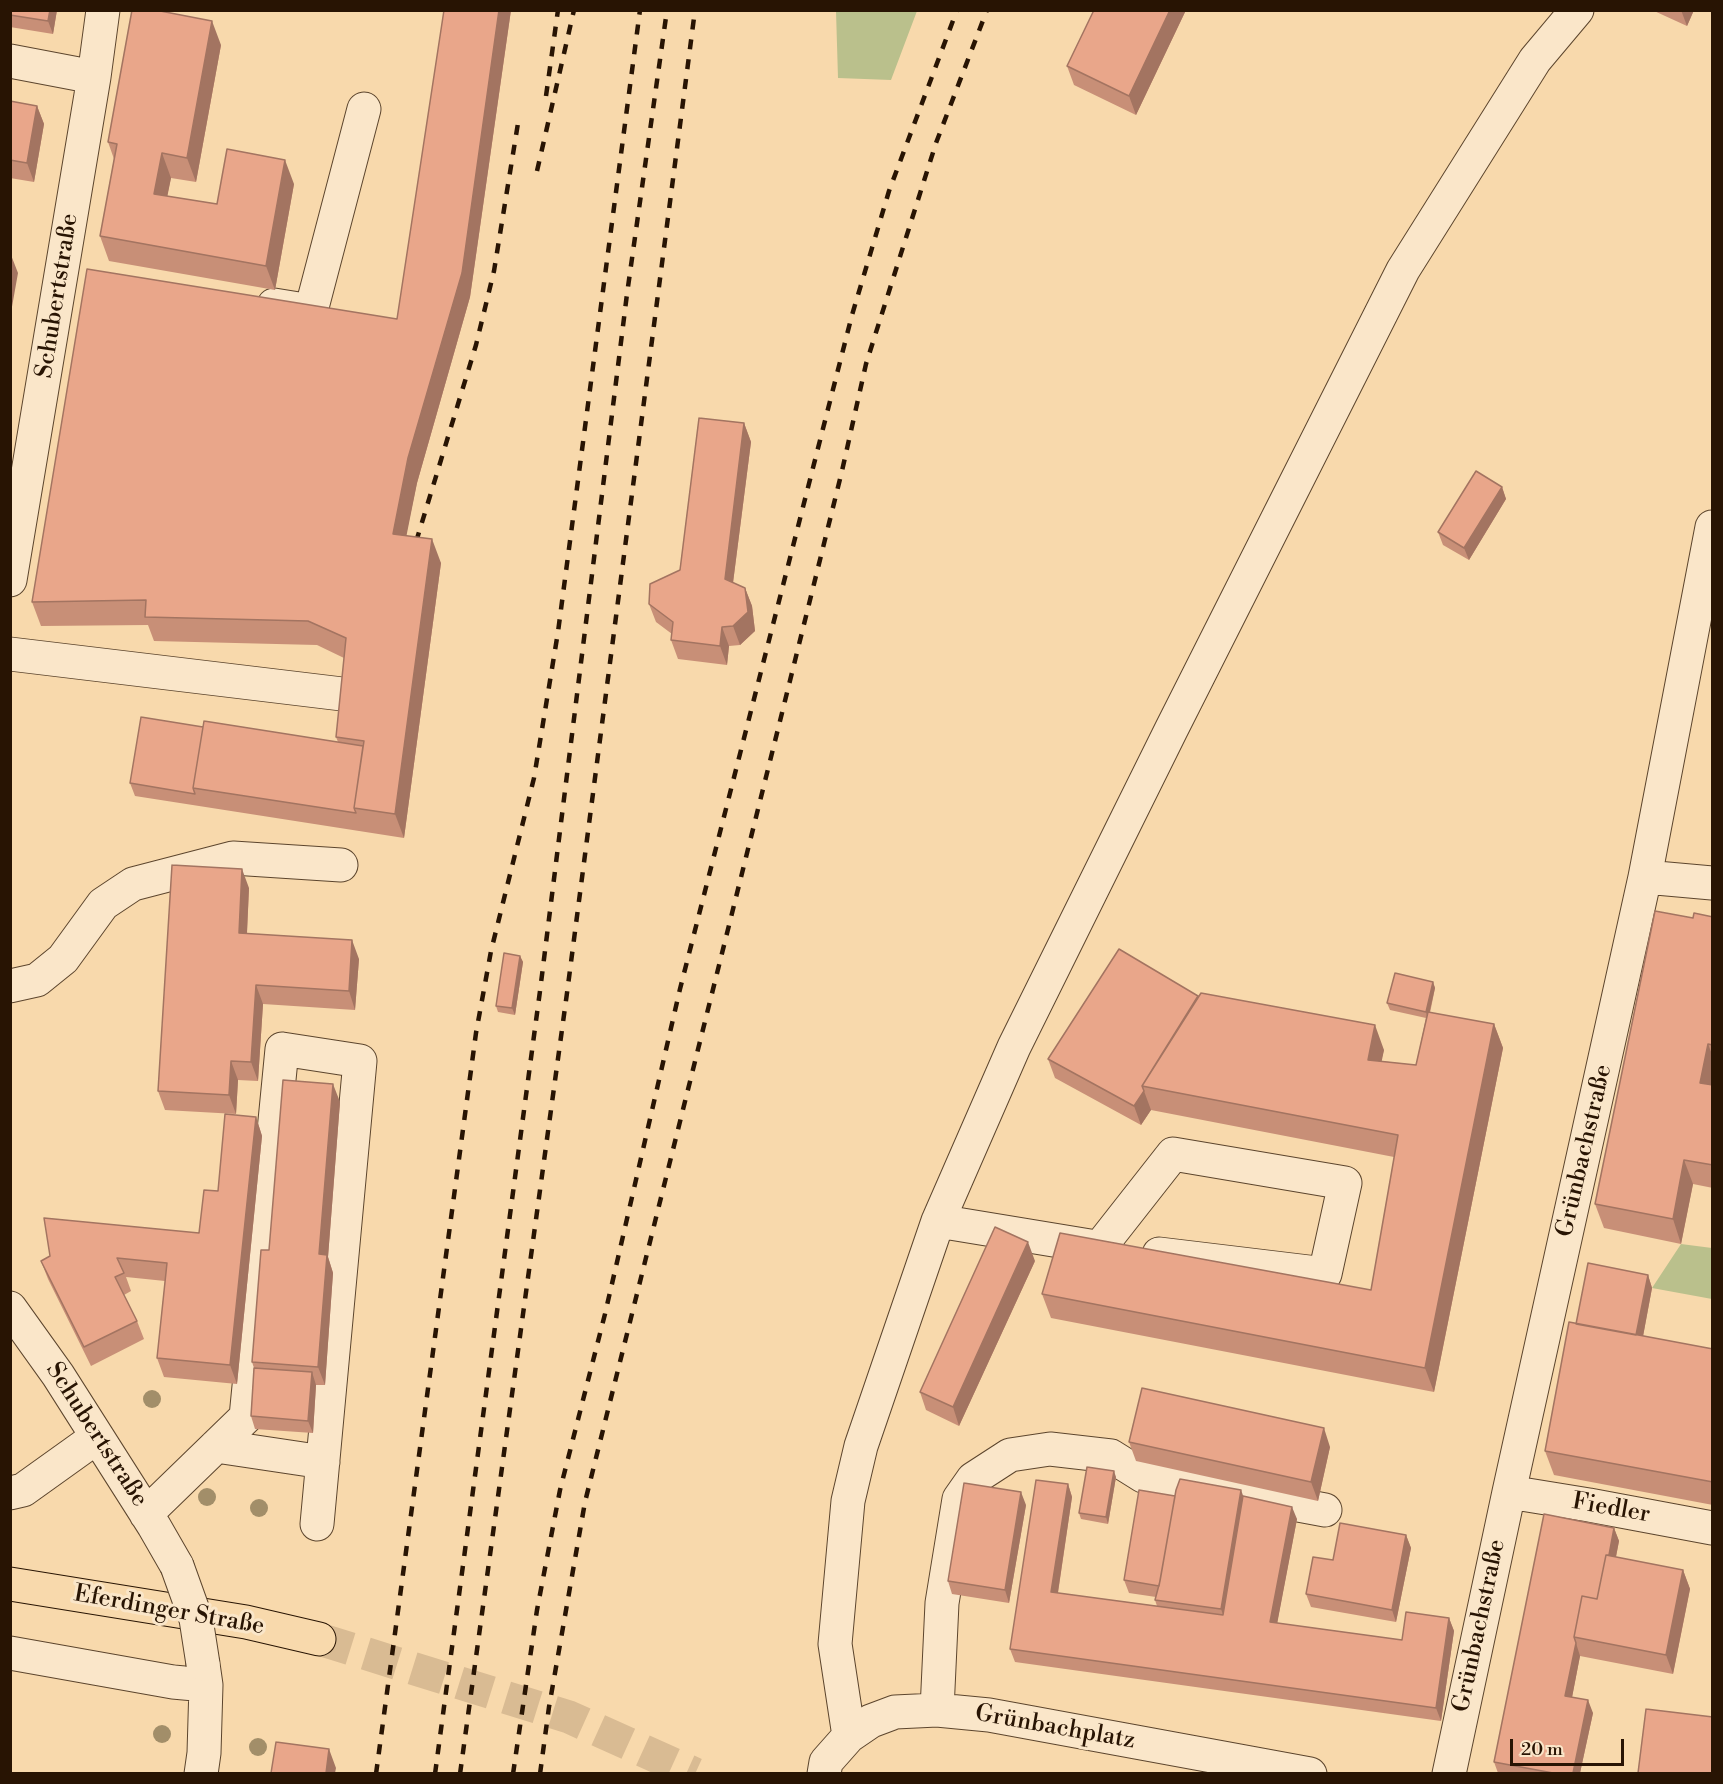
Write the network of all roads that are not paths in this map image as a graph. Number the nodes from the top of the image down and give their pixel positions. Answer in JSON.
{"nodes":[{"id":1,"x":103,"y":10,"type":"edge"},
{"id":2,"x":1577,"y":10,"type":"edge"},
{"id":3,"x":10,"y":61,"type":"edge"},
{"id":4,"x":94,"y":77,"type":"junction"},
{"id":5,"x":364,"y":109,"type":"dead end"},
{"id":6,"x":242,"y":300,"type":"edge"},
{"id":7,"x":16,"y":523,"type":"edge"},
{"id":8,"x":1713,"y":526,"type":"edge"},
{"id":9,"x":10,"y":580,"type":"edge"},
{"id":10,"x":10,"y":654,"type":"edge"},
{"id":11,"x":342,"y":694,"type":"edge"},
{"id":12,"x":341,"y":865,"type":"dead end"},
{"id":13,"x":1646,"y":877,"type":"junction"},
{"id":14,"x":1713,"y":883,"type":"edge"},
{"id":15,"x":10,"y":986,"type":"edge"},
{"id":16,"x":938,"y":1221,"type":"junction"},
{"id":17,"x":1100,"y":1247,"type":"junction"},
{"id":18,"x":10,"y":1308,"type":"edge"},
{"id":19,"x":98,"y":1437,"type":"junction"},
{"id":20,"x":216,"y":1446,"type":"junction"},
{"id":21,"x":323,"y":1462,"type":"junction"},
{"id":22,"x":10,"y":1492,"type":"edge"},
{"id":23,"x":1509,"y":1492,"type":"junction"},
{"id":24,"x":1325,"y":1510,"type":"dead end"},
{"id":25,"x":146,"y":1514,"type":"junction"},
{"id":26,"x":317,"y":1524,"type":"dead end"},
{"id":27,"x":1713,"y":1528,"type":"edge"},
{"id":28,"x":15,"y":1585,"type":"edge"},
{"id":29,"x":319,"y":1639,"type":"tunnel mouth"},
{"id":30,"x":10,"y":1653,"type":"edge"},
{"id":31,"x":205,"y":1675,"type":"junction"},
{"id":32,"x":937,"y":1710,"type":"junction"},
{"id":33,"x":849,"y":1736,"type":"junction"},
{"id":34,"x":825,"y":1768,"type":"edge"},
{"id":35,"x":201,"y":1773,"type":"edge"},
{"id":36,"x":1310,"y":1773,"type":"edge"},
{"id":37,"x":1449,"y":1773,"type":"edge"}],
"edges":[{"from":1,"to":4,"type":"street","name":"Schubertstraße"},
{"from":2,"to":16,"type":"street"},
{"from":3,"to":4,"type":"street"},
{"from":4,"to":7,"type":"street","name":"Schubertstraße"},
{"from":5,"to":6,"type":"street"},
{"from":7,"to":9,"type":"street","name":"Schubertstraße"},
{"from":8,"to":13,"type":"street","name":"Grünbachstraße"},
{"from":10,"to":11,"type":"street"},
{"from":12,"to":15,"type":"street"},
{"from":13,"to":14,"type":"street"},
{"from":13,"to":23,"type":"street","name":"Grünbachstraße"},
{"from":16,"to":17,"type":"street"},
{"from":16,"to":33,"type":"street"},
{"from":17,"to":17,"type":"street"},
{"from":18,"to":19,"type":"street","name":"Schubertstraße"},
{"from":19,"to":22,"type":"street"},
{"from":19,"to":25,"type":"street","name":"Schubertstraße"},
{"from":20,"to":21,"type":"street"},
{"from":20,"to":21,"type":"street"},
{"from":20,"to":25,"type":"street"},
{"from":21,"to":26,"type":"street"},
{"from":23,"to":27,"type":"street","name":"Fiedler"},
{"from":23,"to":37,"type":"street","name":"Grünbachstraße"},
{"from":24,"to":32,"type":"street"},
{"from":25,"to":31,"type":"street","name":"Schubertstraße","bridge":true},
{"from":28,"to":29,"type":"main road","name":"Eferdinger Straße"},
{"from":30,"to":31,"type":"street"},
{"from":31,"to":35,"type":"street","name":"Schubertstraße"},
{"from":32,"to":33,"type":"street","name":"Grünbachplatz"},
{"from":32,"to":36,"type":"street","name":"Grünbachplatz"},
{"from":33,"to":34,"type":"street","name":"Grünbachplatz"}]}
